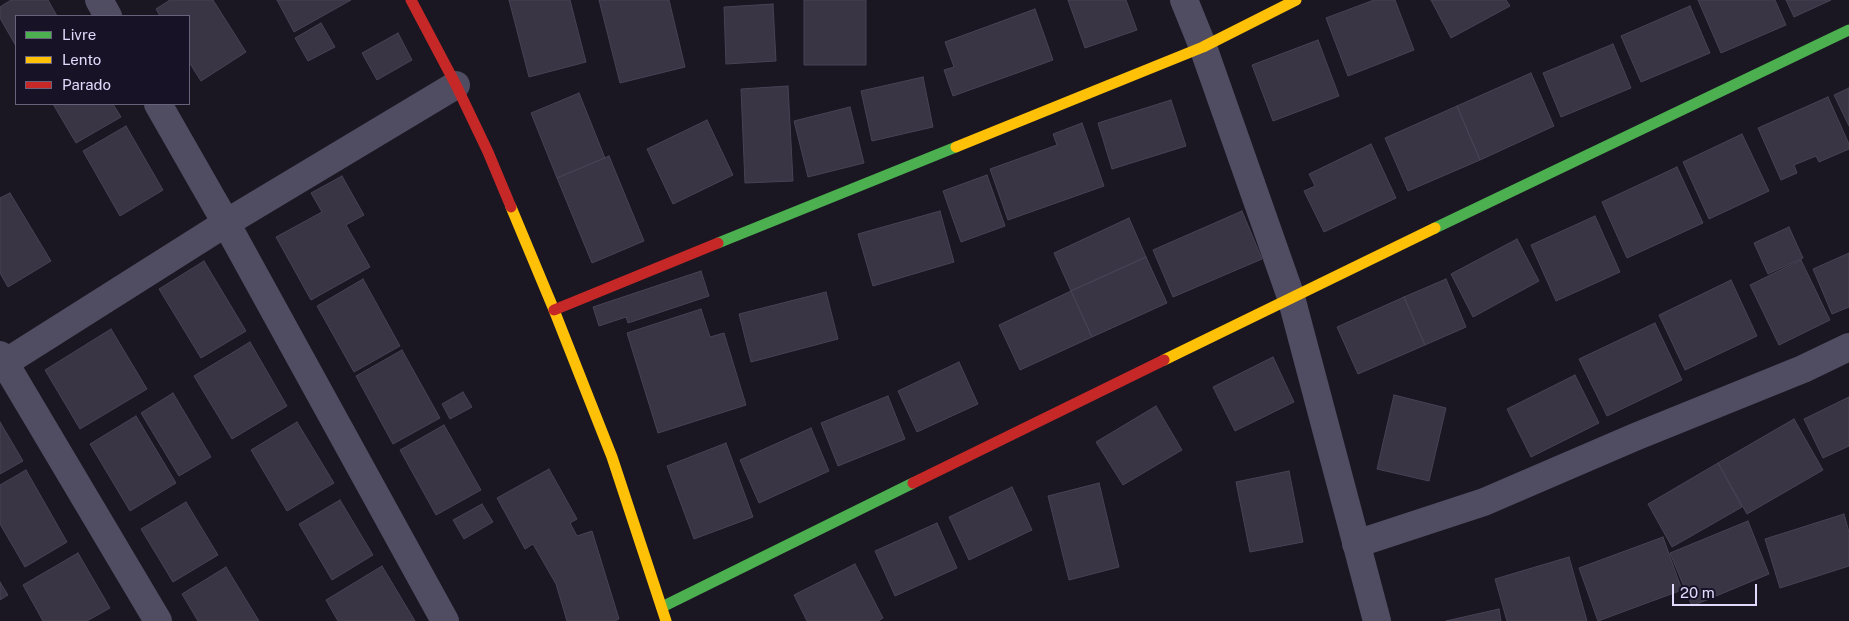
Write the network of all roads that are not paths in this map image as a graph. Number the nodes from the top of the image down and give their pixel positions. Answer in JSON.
{"nodes":[{"id":1,"x":99,"y":0,"type":"edge"},
{"id":2,"x":411,"y":0,"type":"edge"},
{"id":3,"x":1184,"y":0,"type":"edge"},
{"id":4,"x":1296,"y":0,"type":"edge"},
{"id":5,"x":107,"y":15,"type":"edge"},
{"id":6,"x":1849,"y":30,"type":"edge"},
{"id":7,"x":1203,"y":46,"type":"junction"},
{"id":8,"x":456,"y":86,"type":"junction"},
{"id":9,"x":159,"y":105,"type":"edge"},
{"id":10,"x":226,"y":223,"type":"junction"},
{"id":11,"x":1291,"y":297,"type":"junction"},
{"id":12,"x":554,"y":310,"type":"junction"},
{"id":13,"x":1849,"y":347,"type":"edge"},
{"id":14,"x":2,"y":361,"type":"edge"},
{"id":15,"x":1356,"y":544,"type":"junction"},
{"id":16,"x":662,"y":607,"type":"junction"},
{"id":17,"x":158,"y":621,"type":"edge"},
{"id":18,"x":445,"y":621,"type":"edge"},
{"id":19,"x":666,"y":621,"type":"edge"},
{"id":20,"x":1377,"y":621,"type":"edge"}],
"edges":[{"from":1,"to":5,"type":"street"},
{"from":2,"to":8,"type":"street"},
{"from":3,"to":7,"type":"street"},
{"from":4,"to":7,"type":"street"},
{"from":6,"to":11,"type":"street"},
{"from":7,"to":11,"type":"street"},
{"from":7,"to":12,"type":"street"},
{"from":8,"to":10,"type":"street"},
{"from":8,"to":12,"type":"street"},
{"from":9,"to":10,"type":"street"},
{"from":10,"to":14,"type":"street"},
{"from":10,"to":18,"type":"street"},
{"from":11,"to":15,"type":"street"},
{"from":11,"to":16,"type":"street"},
{"from":12,"to":16,"type":"street"},
{"from":13,"to":15,"type":"street"},
{"from":14,"to":17,"type":"street"},
{"from":15,"to":20,"type":"street"},
{"from":16,"to":19,"type":"street"}]}
